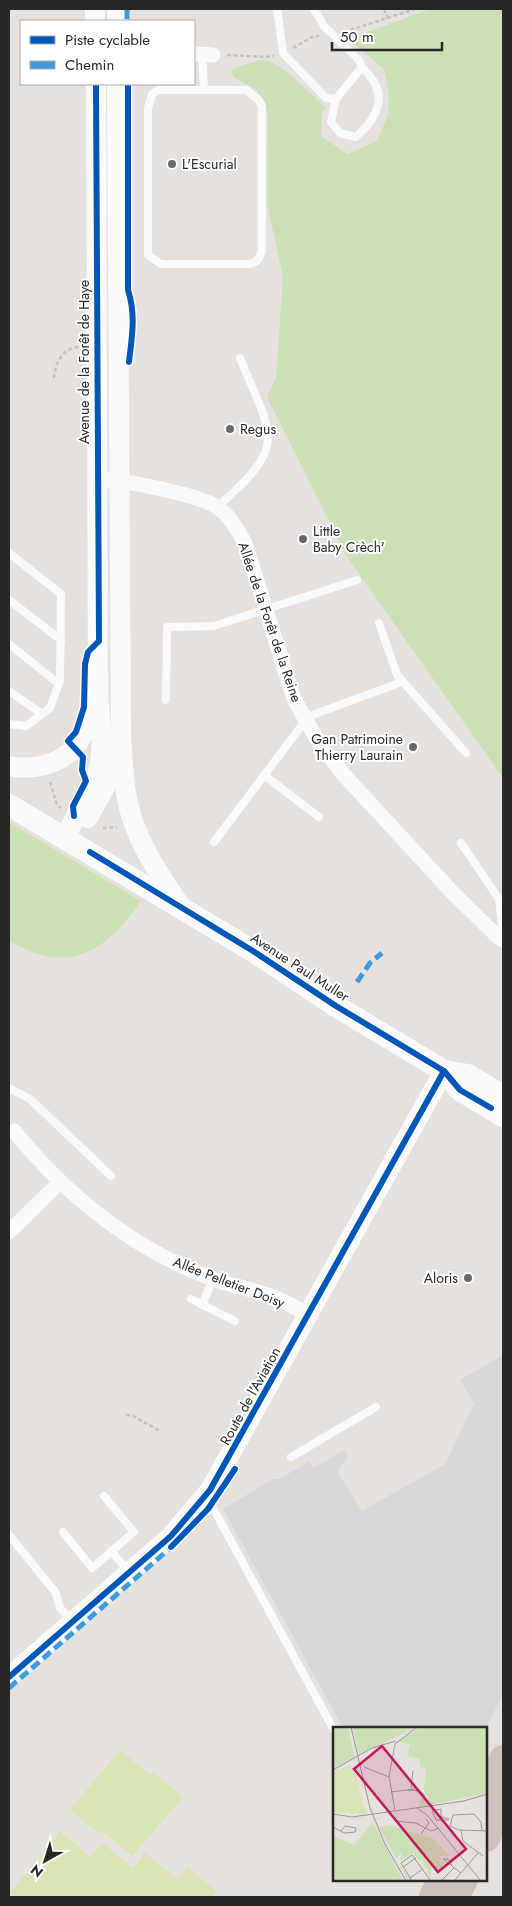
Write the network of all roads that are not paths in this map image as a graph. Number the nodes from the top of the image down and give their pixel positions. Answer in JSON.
{"nodes":[{"id":1,"x":277,"y":9,"type":"edge"},
{"id":2,"x":314,"y":9,"type":"edge"},
{"id":3,"x":203,"y":54,"type":"edge"},
{"id":4,"x":362,"y":67,"type":"junction"},
{"id":5,"x":96,"y":85,"type":"edge"},
{"id":6,"x":117,"y":85,"type":"edge"},
{"id":7,"x":204,"y":90,"type":"junction"},
{"id":8,"x":336,"y":99,"type":"junction"},
{"id":9,"x":240,"y":358,"type":"dead end"},
{"id":10,"x":98,"y":479,"type":"junction"},
{"id":11,"x":119,"y":479,"type":"junction"},
{"id":12,"x":217,"y":507,"type":"junction"},
{"id":13,"x":9,"y":553,"type":"edge"},
{"id":14,"x":357,"y":580,"type":"dead end"},
{"id":15,"x":9,"y":600,"type":"edge"},
{"id":16,"x":266,"y":609,"type":"junction"},
{"id":17,"x":379,"y":623,"type":"dead end"},
{"id":18,"x":61,"y":640,"type":"junction"},
{"id":19,"x":9,"y":644,"type":"edge"},
{"id":20,"x":402,"y":682,"type":"junction"},
{"id":21,"x":59,"y":684,"type":"junction"},
{"id":22,"x":9,"y":691,"type":"edge"},
{"id":23,"x":98,"y":692,"type":"junction"},
{"id":24,"x":166,"y":700,"type":"dead end"},
{"id":25,"x":42,"y":714,"type":"junction"},
{"id":26,"x":304,"y":720,"type":"junction"},
{"id":27,"x":9,"y":724,"type":"edge"},
{"id":28,"x":121,"y":732,"type":"junction"},
{"id":29,"x":466,"y":753,"type":"dead end"},
{"id":30,"x":9,"y":766,"type":"edge"},
{"id":31,"x":264,"y":775,"type":"junction"},
{"id":32,"x":9,"y":805,"type":"edge"},
{"id":33,"x":319,"y":817,"type":"dead end"},
{"id":34,"x":66,"y":838,"type":"junction"},
{"id":35,"x":214,"y":842,"type":"dead end"},
{"id":36,"x":460,"y":843,"type":"dead end"},
{"id":37,"x":182,"y":908,"type":"junction"},
{"id":38,"x":503,"y":932,"type":"edge"},
{"id":39,"x":503,"y":940,"type":"edge"},
{"id":40,"x":444,"y":1072,"type":"junction"},
{"id":41,"x":9,"y":1088,"type":"edge"},
{"id":42,"x":503,"y":1096,"type":"edge"},
{"id":43,"x":503,"y":1116,"type":"edge"},
{"id":44,"x":14,"y":1130,"type":"dead end"},
{"id":45,"x":110,"y":1176,"type":"dead end"},
{"id":46,"x":60,"y":1182,"type":"junction"},
{"id":47,"x":9,"y":1232,"type":"edge"},
{"id":48,"x":213,"y":1279,"type":"junction"},
{"id":49,"x":191,"y":1299,"type":"dead end"},
{"id":50,"x":202,"y":1305,"type":"junction"},
{"id":51,"x":309,"y":1315,"type":"junction"},
{"id":52,"x":235,"y":1321,"type":"dead end"},
{"id":53,"x":376,"y":1407,"type":"dead end"},
{"id":54,"x":291,"y":1457,"type":"dead end"},
{"id":55,"x":206,"y":1495,"type":"junction"},
{"id":56,"x":104,"y":1496,"type":"dead end"},
{"id":57,"x":63,"y":1532,"type":"dead end"},
{"id":58,"x":9,"y":1536,"type":"edge"},
{"id":59,"x":111,"y":1552,"type":"junction"},
{"id":60,"x":130,"y":1573,"type":"junction"},
{"id":61,"x":74,"y":1622,"type":"junction"},
{"id":62,"x":9,"y":1677,"type":"edge"},
{"id":63,"x":333,"y":1728,"type":"edge"},
{"id":64,"x":503,"y":1759,"type":"edge"},
{"id":65,"x":487,"y":1792,"type":"edge"},
{"id":66,"x":503,"y":1803,"type":"edge"},
{"id":67,"x":487,"y":1836,"type":"edge"},
{"id":68,"x":441,"y":1881,"type":"edge"},
{"id":69,"x":463,"y":1881,"type":"edge"},
{"id":70,"x":433,"y":1897,"type":"edge"},
{"id":71,"x":455,"y":1897,"type":"edge"}],
"edges":[{"from":1,"to":8,"type":"lane"},
{"from":2,"to":4,"type":"lane"},
{"from":3,"to":7,"type":"lane"},
{"from":4,"to":8,"type":"lane"},
{"from":4,"to":8,"type":"lane"},
{"from":5,"to":10,"type":"street","name":"Avenue de la Forêt de Haye"},
{"from":6,"to":11,"type":"street"},
{"from":7,"to":7,"type":"lane"},
{"from":9,"to":12,"type":"lane"},
{"from":10,"to":11,"type":"street","name":"Allée de la Forêt de la Reine"},
{"from":10,"to":23,"type":"street","name":"Avenue de la Forêt de Haye"},
{"from":11,"to":12,"type":"street","name":"Allée de la Forêt de la Reine"},
{"from":11,"to":28,"type":"street"},
{"from":12,"to":16,"type":"street","name":"Allée de la Forêt de la Reine"},
{"from":13,"to":18,"type":"lane"},
{"from":14,"to":16,"type":"lane"},
{"from":15,"to":18,"type":"lane"},
{"from":16,"to":24,"type":"lane"},
{"from":16,"to":26,"type":"street","name":"Allée de la Forêt de la Reine"},
{"from":17,"to":20,"type":"lane"},
{"from":18,"to":21,"type":"lane"},
{"from":19,"to":21,"type":"lane"},
{"from":20,"to":26,"type":"lane"},
{"from":20,"to":29,"type":"lane"},
{"from":21,"to":25,"type":"lane"},
{"from":22,"to":25,"type":"lane"},
{"from":23,"to":30,"type":"street","name":"Avenue de la Forêt de Haye"},
{"from":23,"to":34,"type":"street","name":"Avenue de la Forêt de Haye"},
{"from":25,"to":27,"type":"lane"},
{"from":26,"to":31,"type":"lane"},
{"from":26,"to":39,"type":"street","name":"Allée de la Forêt de la Reine"},
{"from":28,"to":34,"type":"street"},
{"from":28,"to":37,"type":"street"},
{"from":31,"to":33,"type":"lane"},
{"from":31,"to":35,"type":"lane"},
{"from":32,"to":34,"type":"main road","name":"Avenue Paul Muller"},
{"from":34,"to":37,"type":"main road","name":"Avenue Paul Muller"},
{"from":36,"to":38,"type":"lane"},
{"from":37,"to":40,"type":"main road","name":"Avenue Paul Muller"},
{"from":40,"to":42,"type":"main road","name":"Avenue Paul Muller"},
{"from":40,"to":43,"type":"main road","name":"Avenue Paul Muller"},
{"from":40,"to":51,"type":"street","name":"Route de l'Aviation"},
{"from":41,"to":45,"type":"lane"},
{"from":44,"to":46,"type":"street","name":"Allée Pelletier Doisy"},
{"from":46,"to":47,"type":"street"},
{"from":46,"to":48,"type":"street","name":"Allée Pelletier Doisy"},
{"from":48,"to":50,"type":"lane"},
{"from":48,"to":51,"type":"street","name":"Allée Pelletier Doisy"},
{"from":49,"to":50,"type":"lane"},
{"from":50,"to":52,"type":"lane"},
{"from":51,"to":55,"type":"street","name":"Route de l'Aviation"},
{"from":53,"to":54,"type":"lane"},
{"from":55,"to":60,"type":"street","name":"Route de l'Aviation"},
{"from":55,"to":63,"type":"lane"},
{"from":56,"to":59,"type":"lane"},
{"from":57,"to":59,"type":"lane"},
{"from":58,"to":61,"type":"lane"},
{"from":59,"to":60,"type":"lane"},
{"from":60,"to":61,"type":"street","name":"Route de l'Aviation"},
{"from":61,"to":62,"type":"street","name":"Route de l'Aviation"},
{"from":64,"to":65,"type":"highway"},
{"from":66,"to":67,"type":"highway"},
{"from":68,"to":70,"type":"highway"},
{"from":69,"to":71,"type":"highway"}]}
